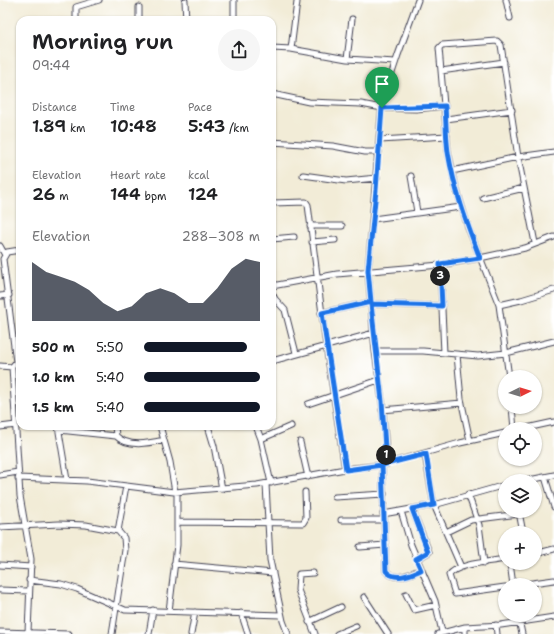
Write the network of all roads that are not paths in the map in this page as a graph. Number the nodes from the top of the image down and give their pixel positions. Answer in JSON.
{"nodes":[{"id":1,"x":99,"y":0,"type":"edge"},
{"id":2,"x":234,"y":0,"type":"edge"},
{"id":3,"x":418,"y":0,"type":"edge"},
{"id":4,"x":506,"y":0,"type":"edge"},
{"id":5,"x":185,"y":1,"type":"edge"},
{"id":6,"x":297,"y":2,"type":"dead end"},
{"id":7,"x":139,"y":6,"type":"dead end"},
{"id":8,"x":76,"y":16,"type":"edge"},
{"id":9,"x":139,"y":16,"type":"edge"},
{"id":10,"x":186,"y":16,"type":"edge"},
{"id":11,"x":234,"y":16,"type":"edge"},
{"id":12,"x":510,"y":18,"type":"dead end"},
{"id":13,"x":352,"y":19,"type":"dead end"},
{"id":14,"x":276,"y":48,"type":"edge"},
{"id":15,"x":290,"y":49,"type":"junction"},
{"id":16,"x":347,"y":59,"type":"junction"},
{"id":17,"x":395,"y":62,"type":"junction"},
{"id":18,"x":504,"y":62,"type":"junction"},
{"id":19,"x":442,"y":71,"type":"junction"},
{"id":20,"x":276,"y":95,"type":"edge"},
{"id":21,"x":445,"y":106,"type":"junction"},
{"id":22,"x":382,"y":108,"type":"junction"},
{"id":23,"x":512,"y":110,"type":"junction"},
{"id":24,"x":446,"y":119,"type":"junction"},
{"id":25,"x":447,"y":136,"type":"junction"},
{"id":26,"x":380,"y":140,"type":"junction"},
{"id":27,"x":276,"y":142,"type":"edge"},
{"id":28,"x":379,"y":152,"type":"junction"},
{"id":29,"x":554,"y":152,"type":"edge"},
{"id":30,"x":518,"y":157,"type":"junction"},
{"id":31,"x":452,"y":171,"type":"junction"},
{"id":32,"x":303,"y":175,"type":"dead end"},
{"id":33,"x":411,"y":176,"type":"dead end"},
{"id":34,"x":377,"y":178,"type":"junction"},
{"id":35,"x":524,"y":188,"type":"junction"},
{"id":36,"x":483,"y":198,"type":"dead end"},
{"id":37,"x":276,"y":204,"type":"edge"},
{"id":38,"x":461,"y":207,"type":"junction"},
{"id":39,"x":417,"y":212,"type":"junction"},
{"id":40,"x":373,"y":219,"type":"junction"},
{"id":41,"x":310,"y":226,"type":"junction"},
{"id":42,"x":342,"y":226,"type":"dead end"},
{"id":43,"x":294,"y":237,"type":"dead end"},
{"id":44,"x":554,"y":237,"type":"edge"},
{"id":45,"x":276,"y":239,"type":"edge"},
{"id":46,"x":335,"y":240,"type":"dead end"},
{"id":47,"x":312,"y":242,"type":"junction"},
{"id":48,"x":535,"y":243,"type":"junction"},
{"id":49,"x":0,"y":246,"type":"edge"},
{"id":50,"x":16,"y":250,"type":"edge"},
{"id":51,"x":5,"y":255,"type":"junction"},
{"id":52,"x":480,"y":258,"type":"junction"},
{"id":53,"x":440,"y":264,"type":"junction"},
{"id":54,"x":368,"y":270,"type":"junction"},
{"id":55,"x":317,"y":278,"type":"junction"},
{"id":56,"x":276,"y":285,"type":"edge"},
{"id":57,"x":554,"y":290,"type":"edge"},
{"id":58,"x":9,"y":295,"type":"junction"},
{"id":59,"x":0,"y":296,"type":"edge"},
{"id":60,"x":276,"y":300,"type":"edge"},
{"id":61,"x":371,"y":303,"type":"junction"},
{"id":62,"x":499,"y":305,"type":"junction"},
{"id":63,"x":442,"y":306,"type":"junction"},
{"id":64,"x":322,"y":313,"type":"junction"},
{"id":65,"x":374,"y":332,"type":"junction"},
{"id":66,"x":554,"y":341,"type":"edge"},
{"id":67,"x":326,"y":345,"type":"junction"},
{"id":68,"x":16,"y":347,"type":"edge"},
{"id":69,"x":376,"y":350,"type":"junction"},
{"id":70,"x":296,"y":353,"type":"junction"},
{"id":71,"x":444,"y":353,"type":"junction"},
{"id":72,"x":506,"y":353,"type":"junction"},
{"id":73,"x":457,"y":355,"type":"junction"},
{"id":74,"x":276,"y":360,"type":"edge"},
{"id":75,"x":16,"y":364,"type":"edge"},
{"id":76,"x":0,"y":366,"type":"edge"},
{"id":77,"x":12,"y":367,"type":"junction"},
{"id":78,"x":508,"y":370,"type":"edge"},
{"id":79,"x":379,"y":380,"type":"junction"},
{"id":80,"x":334,"y":394,"type":"junction"},
{"id":81,"x":462,"y":403,"type":"junction"},
{"id":82,"x":308,"y":404,"type":"dead end"},
{"id":83,"x":382,"y":410,"type":"junction"},
{"id":84,"x":554,"y":422,"type":"edge"},
{"id":85,"x":16,"y":425,"type":"joint"},
{"id":86,"x":542,"y":425,"type":"edge"},
{"id":87,"x":291,"y":426,"type":"dead end"},
{"id":88,"x":0,"y":427,"type":"edge"},
{"id":89,"x":16,"y":430,"type":"edge"},
{"id":90,"x":58,"y":430,"type":"edge"},
{"id":91,"x":72,"y":430,"type":"edge"},
{"id":92,"x":115,"y":430,"type":"edge"},
{"id":93,"x":161,"y":430,"type":"edge"},
{"id":94,"x":209,"y":430,"type":"edge"},
{"id":95,"x":258,"y":430,"type":"edge"},
{"id":96,"x":498,"y":435,"type":"edge"},
{"id":97,"x":116,"y":436,"type":"junction"},
{"id":98,"x":261,"y":439,"type":"junction"},
{"id":99,"x":164,"y":440,"type":"junction"},
{"id":100,"x":470,"y":441,"type":"junction"},
{"id":101,"x":300,"y":442,"type":"dead end"},
{"id":102,"x":426,"y":454,"type":"junction"},
{"id":103,"x":384,"y":465,"type":"junction"},
{"id":104,"x":346,"y":470,"type":"junction"},
{"id":105,"x":0,"y":475,"type":"edge"},
{"id":106,"x":18,"y":475,"type":"junction"},
{"id":107,"x":554,"y":475,"type":"edge"},
{"id":108,"x":308,"y":477,"type":"junction"},
{"id":109,"x":545,"y":477,"type":"junction"},
{"id":110,"x":542,"y":478,"type":"edge"},
{"id":111,"x":67,"y":480,"type":"junction"},
{"id":112,"x":268,"y":484,"type":"junction"},
{"id":113,"x":126,"y":486,"type":"junction"},
{"id":114,"x":498,"y":487,"type":"edge"},
{"id":115,"x":222,"y":489,"type":"junction"},
{"id":116,"x":176,"y":492,"type":"junction"},
{"id":117,"x":306,"y":492,"type":"dead end"},
{"id":118,"x":384,"y":494,"type":"junction"},
{"id":119,"x":468,"y":494,"type":"junction"},
{"id":120,"x":335,"y":497,"type":"dead end"},
{"id":121,"x":434,"y":505,"type":"junction"},
{"id":122,"x":554,"y":507,"type":"edge"},
{"id":123,"x":412,"y":509,"type":"junction"},
{"id":124,"x":401,"y":511,"type":"junction"},
{"id":125,"x":498,"y":515,"type":"edge"},
{"id":126,"x":384,"y":517,"type":"junction"},
{"id":127,"x":478,"y":518,"type":"junction"},
{"id":128,"x":341,"y":520,"type":"dead end"},
{"id":129,"x":178,"y":522,"type":"junction"},
{"id":130,"x":268,"y":524,"type":"junction"},
{"id":131,"x":24,"y":525,"type":"junction"},
{"id":132,"x":0,"y":527,"type":"edge"},
{"id":133,"x":118,"y":531,"type":"junction"},
{"id":134,"x":446,"y":532,"type":"junction"},
{"id":135,"x":385,"y":545,"type":"junction"},
{"id":136,"x":360,"y":547,"type":"dead end"},
{"id":137,"x":554,"y":549,"type":"edge"},
{"id":138,"x":542,"y":552,"type":"edge"},
{"id":139,"x":416,"y":559,"type":"junction"},
{"id":140,"x":498,"y":560,"type":"edge"},
{"id":141,"x":484,"y":563,"type":"junction"},
{"id":142,"x":174,"y":564,"type":"junction"},
{"id":143,"x":0,"y":566,"type":"edge"},
{"id":144,"x":31,"y":566,"type":"junction"},
{"id":145,"x":461,"y":567,"type":"junction"},
{"id":146,"x":421,"y":570,"type":"junction"},
{"id":147,"x":273,"y":573,"type":"junction"},
{"id":148,"x":313,"y":573,"type":"dead end"},
{"id":149,"x":29,"y":580,"type":"junction"},
{"id":150,"x":554,"y":580,"type":"edge"},
{"id":151,"x":542,"y":582,"type":"edge"},
{"id":152,"x":498,"y":588,"type":"edge"},
{"id":153,"x":0,"y":590,"type":"edge"},
{"id":154,"x":28,"y":591,"type":"junction"},
{"id":155,"x":406,"y":594,"type":"dead end"},
{"id":156,"x":364,"y":597,"type":"dead end"},
{"id":157,"x":436,"y":605,"type":"junction"},
{"id":158,"x":116,"y":606,"type":"junction"},
{"id":159,"x":341,"y":607,"type":"dead end"},
{"id":160,"x":153,"y":610,"type":"junction"},
{"id":161,"x":169,"y":611,"type":"junction"},
{"id":162,"x":195,"y":612,"type":"junction"},
{"id":163,"x":241,"y":613,"type":"junction"},
{"id":164,"x":282,"y":615,"type":"junction"},
{"id":165,"x":554,"y":617,"type":"edge"},
{"id":166,"x":542,"y":619,"type":"edge"},
{"id":167,"x":309,"y":622,"type":"junction"},
{"id":168,"x":520,"y":622,"type":"joint"},
{"id":169,"x":496,"y":625,"type":"junction"},
{"id":170,"x":356,"y":626,"type":"dead end"},
{"id":171,"x":464,"y":627,"type":"junction"},
{"id":172,"x":0,"y":632,"type":"edge"},
{"id":173,"x":28,"y":632,"type":"junction"},
{"id":174,"x":440,"y":633,"type":"edge"},
{"id":175,"x":61,"y":634,"type":"edge"},
{"id":176,"x":69,"y":634,"type":"edge"},
{"id":177,"x":112,"y":634,"type":"edge"},
{"id":178,"x":149,"y":634,"type":"edge"},
{"id":179,"x":191,"y":634,"type":"edge"},
{"id":180,"x":248,"y":634,"type":"edge"},
{"id":181,"x":288,"y":634,"type":"edge"},
{"id":182,"x":315,"y":634,"type":"edge"},
{"id":183,"x":337,"y":634,"type":"edge"},
{"id":184,"x":388,"y":634,"type":"edge"},
{"id":185,"x":465,"y":634,"type":"edge"},
{"id":186,"x":497,"y":634,"type":"edge"},
{"id":187,"x":522,"y":634,"type":"edge"}],
"edges":[{"from":1,"to":8,"type":"street"},
{"from":2,"to":11,"type":"street"},
{"from":3,"to":17,"type":"street"},
{"from":4,"to":12,"type":"street"},
{"from":5,"to":10,"type":"street"},
{"from":6,"to":15,"type":"street"},
{"from":7,"to":9,"type":"street"},
{"from":13,"to":16,"type":"street"},
{"from":14,"to":15,"type":"street"},
{"from":15,"to":16,"type":"street"},
{"from":16,"to":17,"type":"street"},
{"from":17,"to":22,"type":"street"},
{"from":18,"to":19,"type":"street"},
{"from":18,"to":19,"type":"street"},
{"from":18,"to":23,"type":"street"},
{"from":19,"to":21,"type":"street"},
{"from":20,"to":22,"type":"street"},
{"from":21,"to":22,"type":"street"},
{"from":21,"to":24,"type":"street"},
{"from":22,"to":26,"type":"street"},
{"from":23,"to":24,"type":"street"},
{"from":23,"to":30,"type":"street"},
{"from":24,"to":25,"type":"street"},
{"from":25,"to":26,"type":"street"},
{"from":25,"to":31,"type":"street"},
{"from":26,"to":28,"type":"street"},
{"from":27,"to":28,"type":"street"},
{"from":28,"to":34,"type":"street"},
{"from":29,"to":30,"type":"street"},
{"from":30,"to":31,"type":"street"},
{"from":30,"to":35,"type":"street"},
{"from":31,"to":38,"type":"street"},
{"from":32,"to":34,"type":"street"},
{"from":33,"to":39,"type":"street"},
{"from":34,"to":40,"type":"street"},
{"from":35,"to":36,"type":"street"},
{"from":35,"to":48,"type":"street"},
{"from":37,"to":41,"type":"street"},
{"from":38,"to":39,"type":"street"},
{"from":38,"to":52,"type":"street"},
{"from":39,"to":40,"type":"street"},
{"from":40,"to":54,"type":"street"},
{"from":41,"to":42,"type":"street"},
{"from":41,"to":47,"type":"street"},
{"from":43,"to":45,"type":"street"},
{"from":44,"to":48,"type":"street"},
{"from":46,"to":47,"type":"street"},
{"from":47,"to":55,"type":"street"},
{"from":48,"to":52,"type":"street"},
{"from":49,"to":51,"type":"street"},
{"from":50,"to":51,"type":"street"},
{"from":51,"to":58,"type":"street"},
{"from":52,"to":53,"type":"street"},
{"from":52,"to":62,"type":"street"},
{"from":53,"to":54,"type":"street"},
{"from":53,"to":63,"type":"street"},
{"from":54,"to":55,"type":"street"},
{"from":54,"to":61,"type":"street"},
{"from":55,"to":56,"type":"street"},
{"from":55,"to":64,"type":"street"},
{"from":57,"to":62,"type":"street"},
{"from":58,"to":59,"type":"street"},
{"from":58,"to":68,"type":"street"},
{"from":60,"to":70,"type":"street"},
{"from":61,"to":63,"type":"street"},
{"from":61,"to":64,"type":"street"},
{"from":61,"to":65,"type":"street"},
{"from":62,"to":72,"type":"street"},
{"from":63,"to":71,"type":"street"},
{"from":64,"to":67,"type":"street"},
{"from":65,"to":67,"type":"street"},
{"from":65,"to":69,"type":"street"},
{"from":66,"to":72,"type":"street"},
{"from":67,"to":70,"type":"street"},
{"from":67,"to":80,"type":"street"},
{"from":69,"to":71,"type":"street"},
{"from":69,"to":79,"type":"street"},
{"from":70,"to":74,"type":"street"},
{"from":71,"to":73,"type":"street"},
{"from":72,"to":73,"type":"street"},
{"from":72,"to":78,"type":"street"},
{"from":73,"to":81,"type":"street"},
{"from":75,"to":77,"type":"street"},
{"from":76,"to":77,"type":"street"},
{"from":77,"to":85,"type":"street"},
{"from":79,"to":80,"type":"street"},
{"from":79,"to":83,"type":"street"},
{"from":80,"to":82,"type":"street"},
{"from":80,"to":104,"type":"street"},
{"from":81,"to":83,"type":"street"},
{"from":81,"to":100,"type":"street"},
{"from":83,"to":103,"type":"street"},
{"from":84,"to":86,"type":"street"},
{"from":85,"to":88,"type":"street"},
{"from":87,"to":98,"type":"street"},
{"from":89,"to":106,"type":"street"},
{"from":90,"to":111,"type":"street"},
{"from":91,"to":97,"type":"street"},
{"from":92,"to":97,"type":"street"},
{"from":93,"to":99,"type":"street"},
{"from":94,"to":115,"type":"street"},
{"from":95,"to":98,"type":"street"},
{"from":96,"to":100,"type":"street"},
{"from":97,"to":99,"type":"street"},
{"from":98,"to":112,"type":"street"},
{"from":99,"to":116,"type":"street"},
{"from":100,"to":102,"type":"street"},
{"from":101,"to":108,"type":"street"},
{"from":102,"to":103,"type":"street"},
{"from":102,"to":121,"type":"street"},
{"from":103,"to":104,"type":"street"},
{"from":103,"to":118,"type":"street"},
{"from":104,"to":108,"type":"street"},
{"from":105,"to":106,"type":"street"},
{"from":106,"to":111,"type":"street"},
{"from":106,"to":131,"type":"street"},
{"from":107,"to":109,"type":"street"},
{"from":108,"to":112,"type":"street"},
{"from":109,"to":110,"type":"street"},
{"from":109,"to":122,"type":"street"},
{"from":111,"to":113,"type":"street"},
{"from":112,"to":115,"type":"street"},
{"from":112,"to":130,"type":"street"},
{"from":113,"to":116,"type":"street"},
{"from":113,"to":133,"type":"street"},
{"from":114,"to":119,"type":"street"},
{"from":115,"to":116,"type":"street"},
{"from":116,"to":129,"type":"street"},
{"from":117,"to":130,"type":"street"},
{"from":118,"to":120,"type":"street"},
{"from":118,"to":126,"type":"street"},
{"from":119,"to":121,"type":"street"},
{"from":119,"to":127,"type":"street"},
{"from":121,"to":123,"type":"street"},
{"from":121,"to":134,"type":"street"},
{"from":123,"to":124,"type":"street"},
{"from":123,"to":139,"type":"street"},
{"from":124,"to":126,"type":"street"},
{"from":124,"to":139,"type":"street"},
{"from":125,"to":127,"type":"street"},
{"from":126,"to":128,"type":"street"},
{"from":126,"to":135,"type":"street"},
{"from":127,"to":134,"type":"street"},
{"from":127,"to":141,"type":"street"},
{"from":129,"to":130,"type":"street"},
{"from":129,"to":142,"type":"street"},
{"from":130,"to":147,"type":"street"},
{"from":131,"to":132,"type":"street"},
{"from":131,"to":133,"type":"street"},
{"from":131,"to":144,"type":"street"},
{"from":133,"to":158,"type":"street"},
{"from":134,"to":145,"type":"street"},
{"from":135,"to":136,"type":"street"},
{"from":135,"to":146,"type":"street"},
{"from":137,"to":138,"type":"street"},
{"from":139,"to":146,"type":"street"},
{"from":140,"to":141,"type":"street"},
{"from":141,"to":145,"type":"street"},
{"from":142,"to":147,"type":"street"},
{"from":142,"to":161,"type":"street"},
{"from":143,"to":144,"type":"street"},
{"from":144,"to":149,"type":"street"},
{"from":145,"to":152,"type":"street"},
{"from":146,"to":157,"type":"street"},
{"from":147,"to":164,"type":"street"},
{"from":148,"to":167,"type":"street"},
{"from":149,"to":154,"type":"street"},
{"from":149,"to":158,"type":"street"},
{"from":150,"to":151,"type":"street"},
{"from":153,"to":154,"type":"street"},
{"from":154,"to":173,"type":"street"},
{"from":155,"to":157,"type":"street"},
{"from":156,"to":184,"type":"street"},
{"from":157,"to":174,"type":"street"},
{"from":158,"to":160,"type":"street"},
{"from":158,"to":177,"type":"street"},
{"from":159,"to":167,"type":"street"},
{"from":160,"to":161,"type":"street"},
{"from":160,"to":178,"type":"street"},
{"from":161,"to":162,"type":"street"},
{"from":162,"to":163,"type":"street"},
{"from":162,"to":179,"type":"street"},
{"from":163,"to":164,"type":"street"},
{"from":163,"to":180,"type":"street"},
{"from":164,"to":181,"type":"street"},
{"from":165,"to":166,"type":"street"},
{"from":167,"to":182,"type":"street"},
{"from":168,"to":169,"type":"street"},
{"from":168,"to":187,"type":"street"},
{"from":169,"to":171,"type":"street"},
{"from":169,"to":186,"type":"street"},
{"from":170,"to":183,"type":"street"},
{"from":171,"to":174,"type":"street"},
{"from":171,"to":185,"type":"street"},
{"from":172,"to":173,"type":"street"},
{"from":173,"to":175,"type":"street"},
{"from":175,"to":176,"type":"street"}]}
